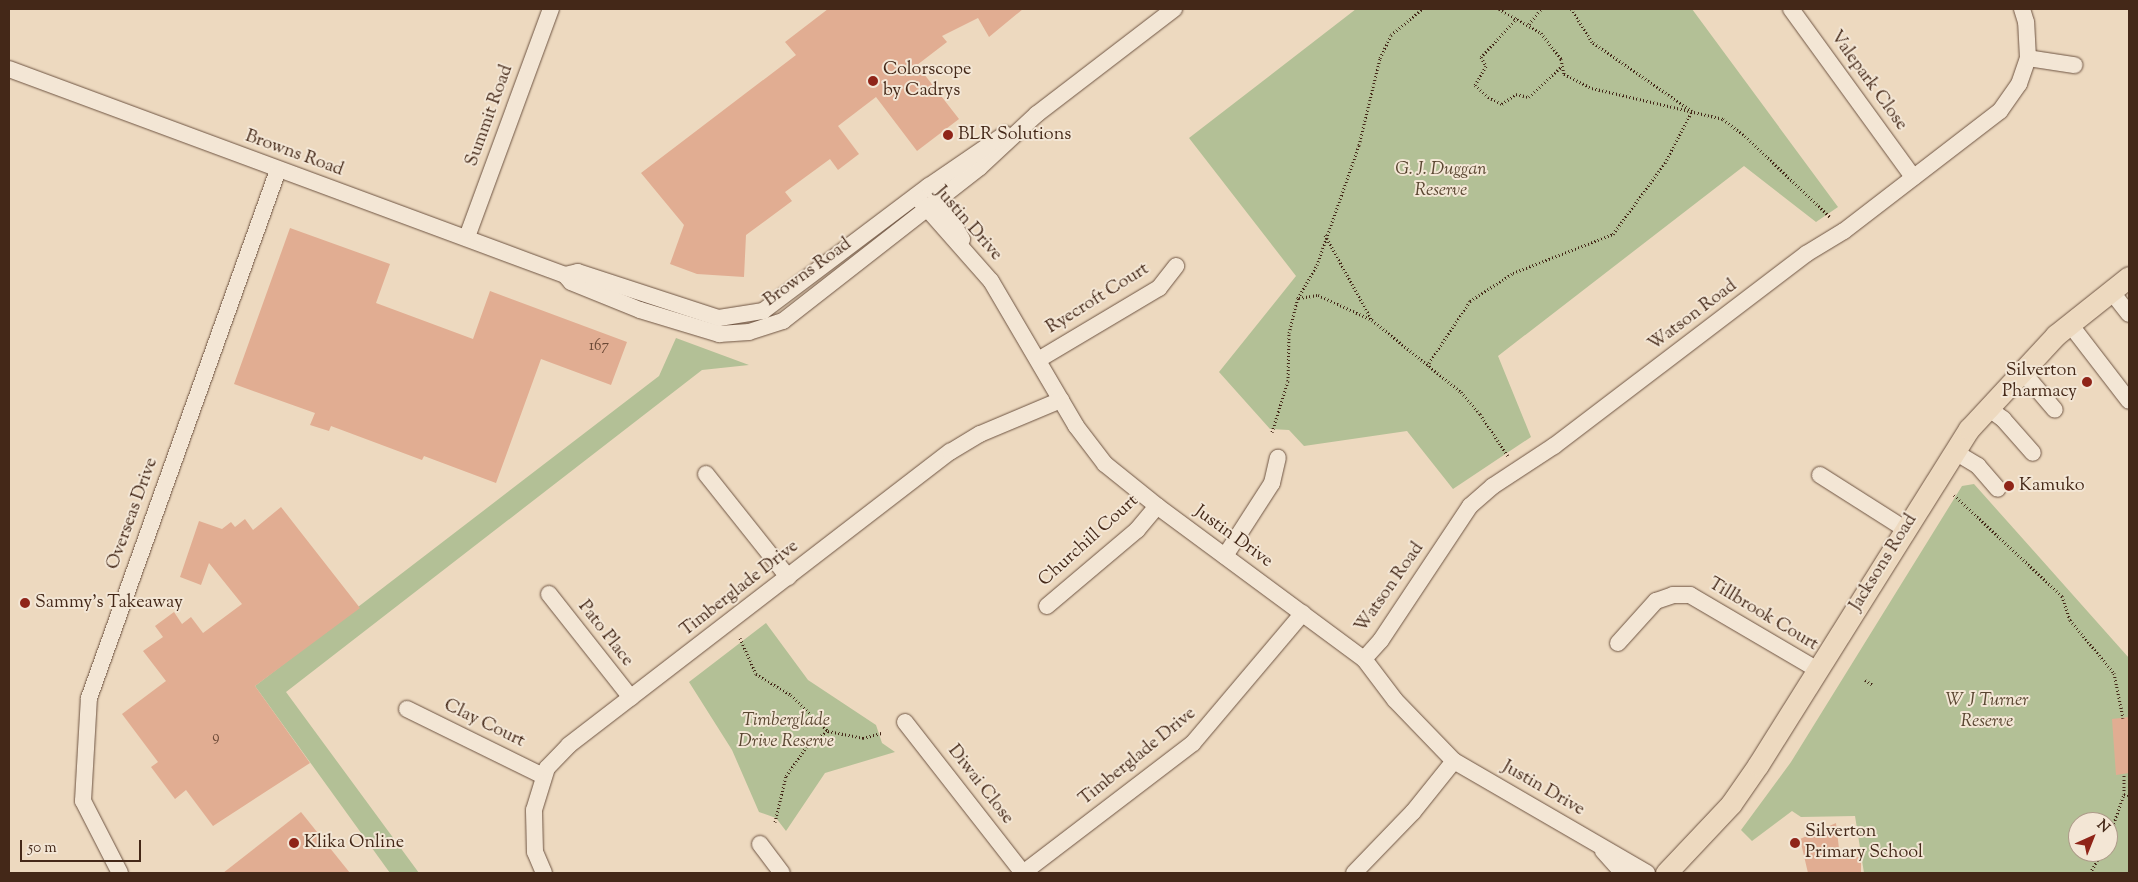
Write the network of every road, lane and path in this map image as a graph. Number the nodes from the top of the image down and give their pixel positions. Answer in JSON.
{"nodes":[{"id":1,"x":551,"y":9,"type":"edge"},
{"id":2,"x":1174,"y":9,"type":"edge"},
{"id":3,"x":1422,"y":9,"type":"edge"},
{"id":4,"x":1499,"y":9,"type":"edge"},
{"id":5,"x":1540,"y":9,"type":"edge"},
{"id":6,"x":1571,"y":9,"type":"edge"},
{"id":7,"x":1790,"y":9,"type":"edge"},
{"id":8,"x":2022,"y":9,"type":"edge"},
{"id":9,"x":1517,"y":18,"type":"junction"},
{"id":10,"x":1529,"y":24,"type":"junction"},
{"id":11,"x":2028,"y":58,"type":"junction"},
{"id":12,"x":1562,"y":65,"type":"junction"},
{"id":13,"x":2074,"y":65,"type":"dead end"},
{"id":14,"x":9,"y":69,"type":"edge"},
{"id":15,"x":1692,"y":111,"type":"junction"},
{"id":16,"x":1037,"y":114,"type":"junction"},
{"id":17,"x":278,"y":170,"type":"junction"},
{"id":18,"x":1913,"y":177,"type":"junction"},
{"id":19,"x":923,"y":191,"type":"junction"},
{"id":20,"x":933,"y":204,"type":"junction"},
{"id":21,"x":1830,"y":217,"type":"dead end"},
{"id":22,"x":1325,"y":236,"type":"junction"},
{"id":23,"x":466,"y":238,"type":"junction"},
{"id":24,"x":1176,"y":266,"type":"dead end"},
{"id":25,"x":565,"y":274,"type":"junction"},
{"id":26,"x":2129,"y":277,"type":"edge"},
{"id":27,"x":2111,"y":291,"type":"junction"},
{"id":28,"x":1298,"y":298,"type":"junction"},
{"id":29,"x":2129,"y":314,"type":"edge"},
{"id":30,"x":1372,"y":320,"type":"junction"},
{"id":31,"x":2069,"y":323,"type":"junction"},
{"id":32,"x":1038,"y":360,"type":"junction"},
{"id":33,"x":1427,"y":366,"type":"junction"},
{"id":34,"x":2021,"y":370,"type":"junction"},
{"id":35,"x":1061,"y":400,"type":"junction"},
{"id":36,"x":2129,"y":401,"type":"edge"},
{"id":37,"x":1988,"y":408,"type":"junction"},
{"id":38,"x":2055,"y":410,"type":"dead end"},
{"id":39,"x":1272,"y":432,"type":"dead end"},
{"id":40,"x":1955,"y":452,"type":"junction"},
{"id":41,"x":2033,"y":453,"type":"dead end"},
{"id":42,"x":1508,"y":456,"type":"dead end"},
{"id":43,"x":1278,"y":458,"type":"dead end"},
{"id":44,"x":706,"y":474,"type":"dead end"},
{"id":45,"x":1820,"y":475,"type":"dead end"},
{"id":46,"x":1998,"y":489,"type":"dead end"},
{"id":47,"x":1954,"y":494,"type":"dead end"},
{"id":48,"x":1157,"y":506,"type":"junction"},
{"id":49,"x":1905,"y":529,"type":"junction"},
{"id":50,"x":1225,"y":556,"type":"junction"},
{"id":51,"x":788,"y":577,"type":"junction"},
{"id":52,"x":549,"y":594,"type":"dead end"},
{"id":53,"x":1047,"y":606,"type":"dead end"},
{"id":54,"x":1303,"y":613,"type":"junction"},
{"id":55,"x":740,"y":638,"type":"dead end"},
{"id":56,"x":1618,"y":643,"type":"dead end"},
{"id":57,"x":1364,"y":660,"type":"junction"},
{"id":58,"x":1818,"y":670,"type":"junction"},
{"id":59,"x":1865,"y":680,"type":"dead end"},
{"id":60,"x":1873,"y":685,"type":"dead end"},
{"id":61,"x":631,"y":698,"type":"junction"},
{"id":62,"x":407,"y":709,"type":"dead end"},
{"id":63,"x":2123,"y":718,"type":"dead end"},
{"id":64,"x":905,"y":722,"type":"dead end"},
{"id":65,"x":828,"y":731,"type":"junction"},
{"id":66,"x":882,"y":733,"type":"dead end"},
{"id":67,"x":1454,"y":761,"type":"junction"},
{"id":68,"x":2124,"y":774,"type":"dead end"},
{"id":69,"x":543,"y":776,"type":"junction"},
{"id":70,"x":2124,"y":794,"type":"junction"},
{"id":71,"x":2129,"y":795,"type":"edge"},
{"id":72,"x":2118,"y":812,"type":"edge"},
{"id":73,"x":775,"y":822,"type":"dead end"},
{"id":74,"x":1594,"y":842,"type":"junction"},
{"id":75,"x":760,"y":844,"type":"dead end"},
{"id":76,"x":2096,"y":862,"type":"edge"},
{"id":77,"x":120,"y":873,"type":"edge"},
{"id":78,"x":544,"y":873,"type":"edge"},
{"id":79,"x":782,"y":873,"type":"edge"},
{"id":80,"x":1023,"y":873,"type":"edge"},
{"id":81,"x":1354,"y":873,"type":"edge"},
{"id":82,"x":1623,"y":873,"type":"edge"},
{"id":83,"x":1647,"y":873,"type":"edge"},
{"id":84,"x":1666,"y":873,"type":"edge"},
{"id":85,"x":2090,"y":873,"type":"edge"}],
"edges":[{"from":1,"to":23,"type":"street","name":"Summit Road"},
{"from":2,"to":16,"type":"street","name":"Browns Road"},
{"from":3,"to":22,"type":"path"},
{"from":4,"to":9,"type":"path"},
{"from":5,"to":10,"type":"path"},
{"from":6,"to":15,"type":"path"},
{"from":7,"to":18,"type":"street","name":"Valepark Close"},
{"from":8,"to":11,"type":"street","name":"Watson Road"},
{"from":9,"to":10,"type":"path"},
{"from":9,"to":12,"type":"path"},
{"from":10,"to":12,"type":"path"},
{"from":11,"to":13,"type":"street"},
{"from":11,"to":18,"type":"street","name":"Watson Road"},
{"from":12,"to":15,"type":"path"},
{"from":14,"to":17,"type":"street","name":"Browns Road"},
{"from":15,"to":21,"type":"path"},
{"from":15,"to":33,"type":"path"},
{"from":16,"to":19,"type":"street","name":"Browns Road"},
{"from":16,"to":20,"type":"street","name":"Browns Road"},
{"from":17,"to":23,"type":"street","name":"Browns Road"},
{"from":17,"to":77,"type":"street","name":"Overseas Drive"},
{"from":18,"to":57,"type":"street","name":"Watson Road"},
{"from":19,"to":20,"type":"street","name":"Justin Drive"},
{"from":19,"to":25,"type":"street","name":"Browns Road"},
{"from":20,"to":25,"type":"street","name":"Browns Road"},
{"from":20,"to":32,"type":"street","name":"Justin Drive"},
{"from":22,"to":28,"type":"path"},
{"from":22,"to":30,"type":"path"},
{"from":23,"to":25,"type":"street","name":"Browns Road"},
{"from":24,"to":32,"type":"street","name":"Ryecroft Court"},
{"from":26,"to":27,"type":"main road","name":"Jacksons Road"},
{"from":27,"to":29,"type":"street"},
{"from":27,"to":31,"type":"main road","name":"Jacksons Road"},
{"from":28,"to":30,"type":"path"},
{"from":28,"to":39,"type":"path"},
{"from":30,"to":33,"type":"path"},
{"from":31,"to":34,"type":"main road","name":"Jacksons Road"},
{"from":31,"to":36,"type":"street"},
{"from":32,"to":35,"type":"street","name":"Justin Drive"},
{"from":33,"to":42,"type":"path"},
{"from":34,"to":37,"type":"main road","name":"Jacksons Road"},
{"from":34,"to":38,"type":"street"},
{"from":35,"to":48,"type":"street","name":"Justin Drive"},
{"from":35,"to":51,"type":"street","name":"Timberglade Drive"},
{"from":37,"to":40,"type":"main road","name":"Jacksons Road"},
{"from":37,"to":41,"type":"street"},
{"from":40,"to":46,"type":"street"},
{"from":40,"to":49,"type":"main road","name":"Jacksons Road"},
{"from":43,"to":50,"type":"street"},
{"from":44,"to":51,"type":"street"},
{"from":45,"to":49,"type":"street"},
{"from":47,"to":63,"type":"path"},
{"from":48,"to":50,"type":"street","name":"Justin Drive"},
{"from":48,"to":53,"type":"street","name":"Churchill Court"},
{"from":49,"to":58,"type":"main road","name":"Jacksons Road"},
{"from":50,"to":54,"type":"street","name":"Justin Drive"},
{"from":51,"to":61,"type":"street","name":"Timberglade Drive"},
{"from":52,"to":61,"type":"street","name":"Pato Place"},
{"from":54,"to":57,"type":"street","name":"Justin Drive"},
{"from":54,"to":80,"type":"street","name":"Timberglade Drive"},
{"from":55,"to":65,"type":"path"},
{"from":56,"to":58,"type":"street","name":"Tillbrook Court"},
{"from":57,"to":67,"type":"street","name":"Justin Drive"},
{"from":58,"to":84,"type":"main road","name":"Jacksons Road"},
{"from":59,"to":60,"type":"path"},
{"from":61,"to":69,"type":"street","name":"Timberglade Drive"},
{"from":62,"to":69,"type":"street","name":"Clay Court"},
{"from":64,"to":80,"type":"street","name":"Diwai Close"},
{"from":65,"to":66,"type":"path"},
{"from":65,"to":73,"type":"path"},
{"from":67,"to":74,"type":"street","name":"Justin Drive"},
{"from":67,"to":81,"type":"street"},
{"from":68,"to":70,"type":"path"},
{"from":69,"to":78,"type":"street","name":"Timberglade Drive"},
{"from":70,"to":71,"type":"path"},
{"from":70,"to":72,"type":"path"},
{"from":74,"to":82,"type":"street","name":"Justin Drive"},
{"from":74,"to":83,"type":"street","name":"Justin Drive"},
{"from":75,"to":79,"type":"street"},
{"from":76,"to":85,"type":"path"}]}
